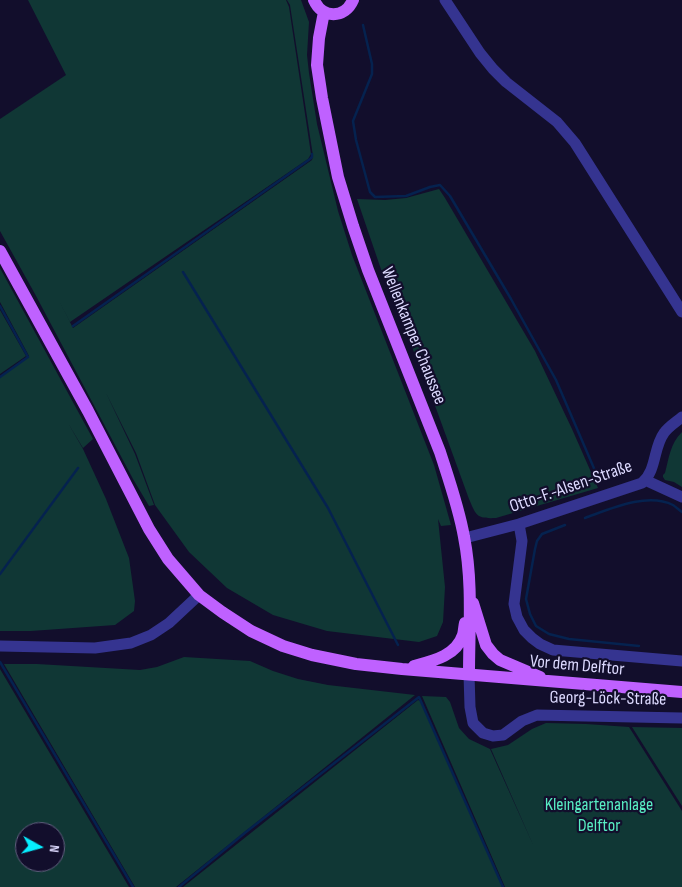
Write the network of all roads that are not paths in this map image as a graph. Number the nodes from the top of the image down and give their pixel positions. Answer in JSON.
{"nodes":[{"id":1,"x":314,"y":0,"type":"edge"},
{"id":2,"x":353,"y":0,"type":"edge"},
{"id":3,"x":446,"y":0,"type":"edge"},
{"id":4,"x":324,"y":12,"type":"junction"},
{"id":5,"x":0,"y":251,"type":"edge"},
{"id":6,"x":682,"y":312,"type":"edge"},
{"id":7,"x":682,"y":417,"type":"edge"},
{"id":8,"x":645,"y":480,"type":"junction"},
{"id":9,"x":682,"y":496,"type":"edge"},
{"id":10,"x":519,"y":524,"type":"junction"},
{"id":11,"x":465,"y":538,"type":"junction"},
{"id":12,"x":470,"y":591,"type":"junction"},
{"id":13,"x":199,"y":595,"type":"junction"},
{"id":14,"x":0,"y":646,"type":"edge"},
{"id":15,"x":682,"y":661,"type":"edge"},
{"id":16,"x":402,"y":669,"type":"junction"},
{"id":17,"x":469,"y":674,"type":"junction"},
{"id":18,"x":551,"y":682,"type":"junction"},
{"id":19,"x":682,"y":692,"type":"edge"},
{"id":20,"x":682,"y":718,"type":"edge"}],
"edges":[{"from":1,"to":4,"type":"main road"},
{"from":2,"to":4,"type":"main road"},
{"from":3,"to":6,"type":"street"},
{"from":4,"to":11,"type":"main road","name":"Wellenkamper Chaussee"},
{"from":5,"to":13,"type":"main road","name":"Vor dem Delftor"},
{"from":7,"to":8,"type":"street","name":"Otto-F.-Alsen-Straße"},
{"from":8,"to":9,"type":"street"},
{"from":8,"to":10,"type":"street","name":"Otto-F.-Alsen-Straße"},
{"from":10,"to":11,"type":"street","name":"Otto-F.-Alsen-Straße"},
{"from":10,"to":15,"type":"street"},
{"from":11,"to":12,"type":"main road","name":"Wellenkamper Chaussee"},
{"from":12,"to":16,"type":"main road"},
{"from":12,"to":17,"type":"main road","name":"Wellenkamper Chaussee"},
{"from":12,"to":18,"type":"main road"},
{"from":13,"to":14,"type":"street"},
{"from":13,"to":16,"type":"main road","name":"Vor dem Delftor"},
{"from":16,"to":17,"type":"main road","name":"Vor dem Delftor"},
{"from":17,"to":18,"type":"main road","name":"Vor dem Delftor"},
{"from":17,"to":20,"type":"street","name":"Georg-Löck-Straße"},
{"from":18,"to":19,"type":"main road","name":"Vor dem Delftor"}]}
